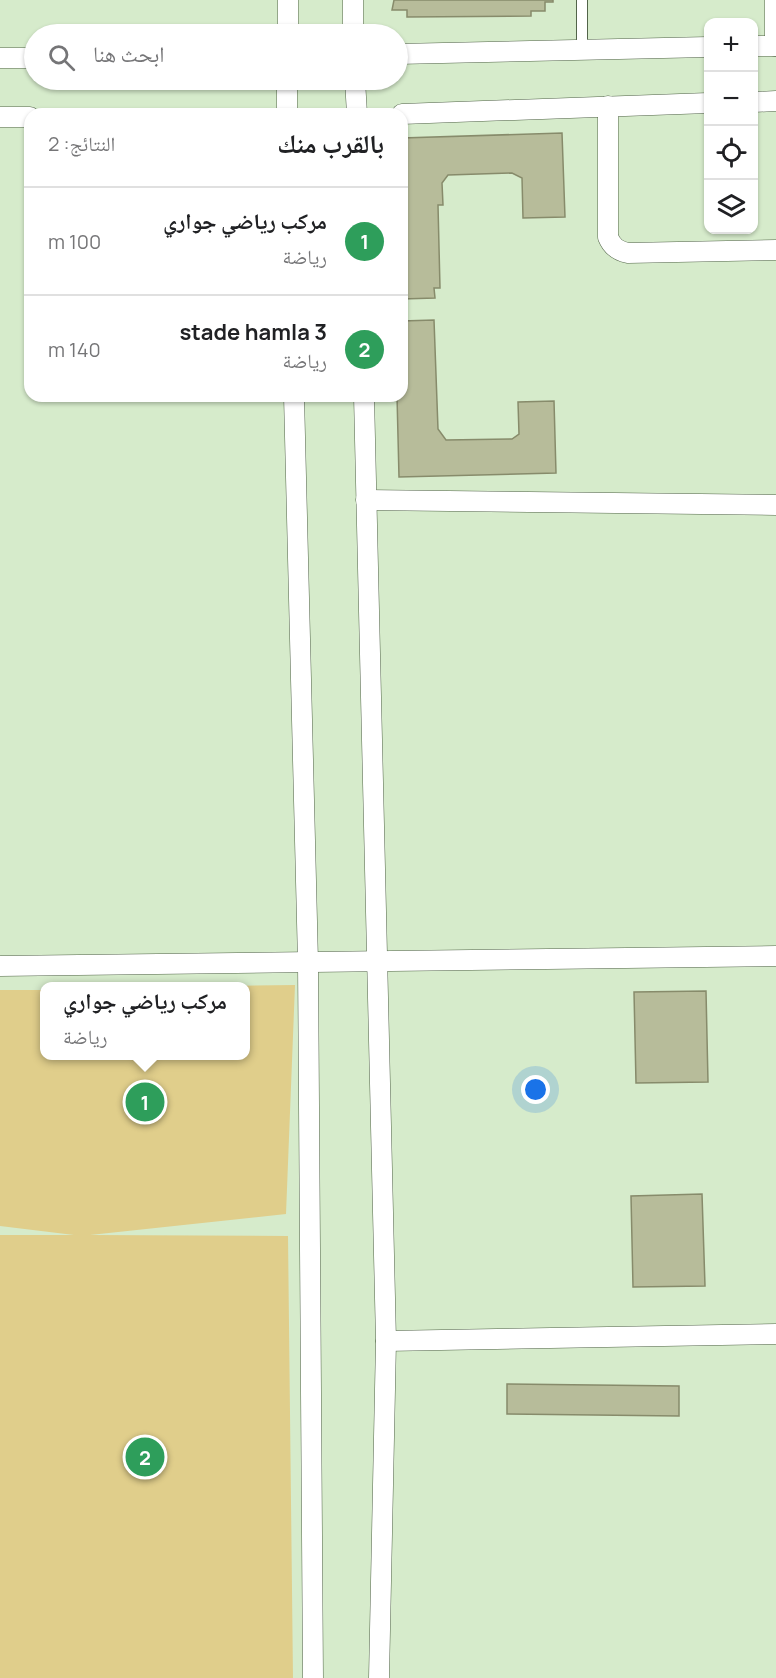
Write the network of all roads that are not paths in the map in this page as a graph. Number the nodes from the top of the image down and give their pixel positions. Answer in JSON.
{"nodes":[{"id":1,"x":288,"y":0,"type":"edge"},
{"id":2,"x":353,"y":0,"type":"edge"},
{"id":3,"x":582,"y":0,"type":"edge"},
{"id":4,"x":775,"y":0,"type":"edge"},
{"id":5,"x":288,"y":24,"type":"edge"},
{"id":6,"x":353,"y":24,"type":"edge"},
{"id":7,"x":758,"y":46,"type":"edge"},
{"id":8,"x":776,"y":46,"type":"edge"},
{"id":9,"x":704,"y":47,"type":"edge"},
{"id":10,"x":582,"y":50,"type":"junction"},
{"id":11,"x":408,"y":54,"type":"edge"},
{"id":12,"x":0,"y":58,"type":"edge"},
{"id":13,"x":24,"y":58,"type":"edge"},
{"id":14,"x":287,"y":90,"type":"edge"},
{"id":15,"x":356,"y":90,"type":"edge"},
{"id":16,"x":776,"y":101,"type":"edge"},
{"id":17,"x":758,"y":102,"type":"edge"},
{"id":18,"x":704,"y":103,"type":"edge"},
{"id":19,"x":608,"y":106,"type":"junction"},
{"id":20,"x":287,"y":108,"type":"edge"},
{"id":21,"x":357,"y":108,"type":"edge"},
{"id":22,"x":408,"y":114,"type":"edge"},
{"id":23,"x":0,"y":117,"type":"edge"},
{"id":24,"x":24,"y":117,"type":"edge"},
{"id":25,"x":776,"y":250,"type":"edge"},
{"id":26,"x":294,"y":402,"type":"edge"},
{"id":27,"x":364,"y":402,"type":"edge"},
{"id":28,"x":366,"y":500,"type":"junction"},
{"id":29,"x":776,"y":505,"type":"edge"},
{"id":30,"x":776,"y":956,"type":"edge"},
{"id":31,"x":308,"y":962,"type":"junction"},
{"id":32,"x":378,"y":962,"type":"junction"},
{"id":33,"x":0,"y":966,"type":"edge"},
{"id":34,"x":776,"y":1334,"type":"edge"},
{"id":35,"x":386,"y":1341,"type":"junction"},
{"id":36,"x":313,"y":1678,"type":"edge"},
{"id":37,"x":379,"y":1678,"type":"edge"}],
"edges":[{"from":1,"to":5,"type":"street"},
{"from":2,"to":6,"type":"street"},
{"from":3,"to":10,"type":"lane"},
{"from":4,"to":8,"type":"street"},
{"from":7,"to":8,"type":"street"},
{"from":9,"to":10,"type":"street"},
{"from":10,"to":11,"type":"street"},
{"from":12,"to":13,"type":"street"},
{"from":14,"to":20,"type":"street"},
{"from":15,"to":21,"type":"street"},
{"from":16,"to":17,"type":"street"},
{"from":18,"to":19,"type":"street"},
{"from":19,"to":22,"type":"street"},
{"from":19,"to":25,"type":"street"},
{"from":23,"to":24,"type":"street"},
{"from":26,"to":31,"type":"street"},
{"from":27,"to":28,"type":"street"},
{"from":28,"to":29,"type":"street"},
{"from":28,"to":32,"type":"street"},
{"from":30,"to":32,"type":"street"},
{"from":31,"to":32,"type":"street"},
{"from":31,"to":33,"type":"street"},
{"from":31,"to":36,"type":"street"},
{"from":32,"to":35,"type":"street"},
{"from":34,"to":35,"type":"street"},
{"from":35,"to":37,"type":"street"}]}
